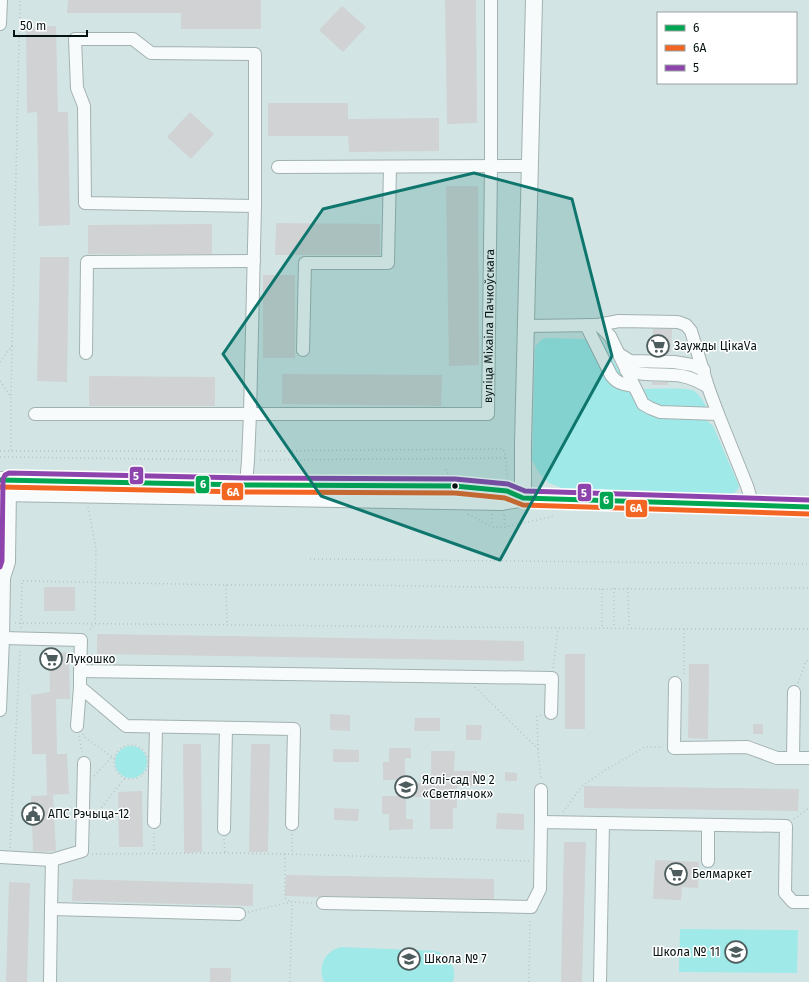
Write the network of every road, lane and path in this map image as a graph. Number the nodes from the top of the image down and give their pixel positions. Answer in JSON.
{"nodes":[{"id":1,"x":20,"y":0,"type":"edge"},
{"id":2,"x":491,"y":0,"type":"edge"},
{"id":3,"x":534,"y":0,"type":"edge"},
{"id":4,"x":0,"y":5,"type":"edge"},
{"id":5,"x":0,"y":24,"type":"edge"},
{"id":6,"x":390,"y":166,"type":"junction"},
{"id":7,"x":491,"y":166,"type":"junction"},
{"id":8,"x":529,"y":166,"type":"junction"},
{"id":9,"x":278,"y":167,"type":"dead end"},
{"id":10,"x":255,"y":206,"type":"junction"},
{"id":11,"x":254,"y":261,"type":"junction"},
{"id":12,"x":592,"y":325,"type":"junction"},
{"id":13,"x":526,"y":326,"type":"junction"},
{"id":14,"x":12,"y":346,"type":"junction"},
{"id":15,"x":303,"y":350,"type":"dead end"},
{"id":16,"x":86,"y":353,"type":"dead end"},
{"id":17,"x":619,"y":354,"type":"junction"},
{"id":18,"x":0,"y":362,"type":"edge"},
{"id":19,"x":626,"y":370,"type":"junction"},
{"id":20,"x":704,"y":370,"type":"junction"},
{"id":21,"x":0,"y":381,"type":"edge"},
{"id":22,"x":634,"y":386,"type":"junction"},
{"id":23,"x":708,"y":387,"type":"junction"},
{"id":24,"x":11,"y":397,"type":"junction"},
{"id":25,"x":36,"y":414,"type":"dead end"},
{"id":26,"x":250,"y":414,"type":"junction"},
{"id":27,"x":718,"y":414,"type":"junction"},
{"id":28,"x":11,"y":451,"type":"dead end"},
{"id":29,"x":246,"y":485,"type":"junction"},
{"id":30,"x":5,"y":487,"type":"edge"},
{"id":31,"x":523,"y":498,"type":"junction"},
{"id":32,"x":750,"y":506,"type":"junction"},
{"id":33,"x":809,"y":507,"type":"edge"},
{"id":34,"x":88,"y":508,"type":"dead end"},
{"id":35,"x":504,"y":512,"type":"dead end"},
{"id":36,"x":466,"y":514,"type":"dead end"},
{"id":37,"x":555,"y":516,"type":"dead end"},
{"id":38,"x":505,"y":527,"type":"junction"},
{"id":39,"x":310,"y":559,"type":"dead end"},
{"id":40,"x":5,"y":562,"type":"edge"},
{"id":41,"x":809,"y":564,"type":"edge"},
{"id":42,"x":96,"y":582,"type":"junction"},
{"id":43,"x":226,"y":585,"type":"junction"},
{"id":44,"x":614,"y":588,"type":"junction"},
{"id":45,"x":628,"y":588,"type":"junction"},
{"id":46,"x":809,"y":588,"type":"edge"},
{"id":47,"x":602,"y":589,"type":"junction"},
{"id":48,"x":4,"y":623,"type":"junction"},
{"id":49,"x":21,"y":623,"type":"junction"},
{"id":50,"x":95,"y":624,"type":"junction"},
{"id":51,"x":227,"y":625,"type":"junction"},
{"id":52,"x":558,"y":628,"type":"junction"},
{"id":53,"x":602,"y":628,"type":"junction"},
{"id":54,"x":614,"y":628,"type":"junction"},
{"id":55,"x":629,"y":628,"type":"junction"},
{"id":56,"x":809,"y":629,"type":"edge"},
{"id":57,"x":3,"y":638,"type":"junction"},
{"id":58,"x":20,"y":638,"type":"junction"},
{"id":59,"x":809,"y":661,"type":"edge"},
{"id":60,"x":80,"y":671,"type":"junction"},
{"id":61,"x":464,"y":676,"type":"junction"},
{"id":62,"x":552,"y":678,"type":"junction"},
{"id":63,"x":675,"y":683,"type":"dead end"},
{"id":64,"x":80,"y":688,"type":"junction"},
{"id":65,"x":794,"y":692,"type":"joint"},
{"id":66,"x":0,"y":710,"type":"edge"},
{"id":67,"x":551,"y":713,"type":"joint"},
{"id":68,"x":77,"y":726,"type":"junction"},
{"id":69,"x":156,"y":727,"type":"junction"},
{"id":70,"x":226,"y":728,"type":"junction"},
{"id":71,"x":674,"y":748,"type":"junction"},
{"id":72,"x":538,"y":749,"type":"junction"},
{"id":73,"x":112,"y":757,"type":"junction"},
{"id":74,"x":792,"y":758,"type":"junction"},
{"id":75,"x":809,"y":758,"type":"edge"},
{"id":76,"x":115,"y":759,"type":"junction"},
{"id":77,"x":84,"y":763,"type":"joint"},
{"id":78,"x":125,"y":778,"type":"junction"},
{"id":79,"x":83,"y":785,"type":"junction"},
{"id":80,"x":541,"y":790,"type":"joint"},
{"id":81,"x":809,"y":808,"type":"edge"},
{"id":82,"x":154,"y":822,"type":"joint"},
{"id":83,"x":541,"y":822,"type":"junction"},
{"id":84,"x":556,"y":823,"type":"junction"},
{"id":85,"x":603,"y":823,"type":"junction"},
{"id":86,"x":292,"y":824,"type":"joint"},
{"id":87,"x":708,"y":825,"type":"junction"},
{"id":88,"x":784,"y":826,"type":"junction"},
{"id":89,"x":224,"y":829,"type":"joint"},
{"id":90,"x":82,"y":833,"type":"junction"},
{"id":91,"x":82,"y":851,"type":"junction"},
{"id":92,"x":154,"y":853,"type":"junction"},
{"id":93,"x":225,"y":853,"type":"junction"},
{"id":94,"x":285,"y":854,"type":"junction"},
{"id":95,"x":292,"y":854,"type":"junction"},
{"id":96,"x":5,"y":857,"type":"edge"},
{"id":97,"x":52,"y":860,"type":"junction"},
{"id":98,"x":708,"y":860,"type":"dead end"},
{"id":99,"x":540,"y":861,"type":"junction"},
{"id":100,"x":291,"y":902,"type":"junction"},
{"id":101,"x":809,"y":902,"type":"edge"},
{"id":102,"x":323,"y":903,"type":"joint"},
{"id":103,"x":530,"y":907,"type":"junction"},
{"id":104,"x":51,"y":909,"type":"junction"},
{"id":105,"x":239,"y":914,"type":"joint"},
{"id":106,"x":50,"y":982,"type":"edge"},
{"id":107,"x":290,"y":982,"type":"edge"},
{"id":108,"x":529,"y":982,"type":"edge"},
{"id":109,"x":600,"y":982,"type":"edge"}],
"edges":[{"from":1,"to":14,"type":"path"},
{"from":2,"to":7,"type":"street","name":"вуліца Міхаіла Пачкоўскага"},
{"from":3,"to":8,"type":"main road"},
{"from":4,"to":5,"type":"street"},
{"from":6,"to":7,"type":"street"},
{"from":6,"to":9,"type":"street"},
{"from":6,"to":15,"type":"street"},
{"from":7,"to":8,"type":"street"},
{"from":7,"to":26,"type":"street","name":"вуліца Міхаіла Пачкоўскага"},
{"from":8,"to":13,"type":"main road"},
{"from":10,"to":10,"type":"street"},
{"from":10,"to":11,"type":"street"},
{"from":11,"to":16,"type":"street"},
{"from":11,"to":26,"type":"street"},
{"from":12,"to":13,"type":"street"},
{"from":12,"to":17,"type":"street"},
{"from":12,"to":20,"type":"street"},
{"from":12,"to":22,"type":"street"},
{"from":13,"to":31,"type":"main road"},
{"from":14,"to":18,"type":"path"},
{"from":14,"to":24,"type":"path"},
{"from":17,"to":19,"type":"street"},
{"from":17,"to":20,"type":"street"},
{"from":19,"to":22,"type":"street"},
{"from":19,"to":23,"type":"street"},
{"from":20,"to":23,"type":"street"},
{"from":21,"to":24,"type":"path"},
{"from":22,"to":27,"type":"street"},
{"from":23,"to":27,"type":"street"},
{"from":24,"to":28,"type":"path"},
{"from":25,"to":26,"type":"street"},
{"from":26,"to":29,"type":"street"},
{"from":27,"to":32,"type":"street"},
{"from":29,"to":30,"type":"main road"},
{"from":29,"to":31,"type":"main road"},
{"from":30,"to":31,"type":"main road"},
{"from":30,"to":40,"type":"street"},
{"from":31,"to":32,"type":"main road"},
{"from":32,"to":33,"type":"main road"},
{"from":34,"to":42,"type":"path"},
{"from":35,"to":38,"type":"path"},
{"from":36,"to":38,"type":"path"},
{"from":37,"to":38,"type":"path"},
{"from":39,"to":41,"type":"path"},
{"from":40,"to":48,"type":"street"},
{"from":42,"to":43,"type":"path"},
{"from":42,"to":49,"type":"path"},
{"from":42,"to":50,"type":"path"},
{"from":43,"to":47,"type":"path"},
{"from":43,"to":51,"type":"path"},
{"from":44,"to":45,"type":"path"},
{"from":44,"to":47,"type":"path"},
{"from":44,"to":54,"type":"path"},
{"from":45,"to":46,"type":"path"},
{"from":45,"to":55,"type":"path"},
{"from":47,"to":53,"type":"path"},
{"from":48,"to":49,"type":"path"},
{"from":48,"to":57,"type":"street"},
{"from":49,"to":50,"type":"path"},
{"from":49,"to":58,"type":"path"},
{"from":50,"to":51,"type":"path"},
{"from":51,"to":52,"type":"path"},
{"from":52,"to":53,"type":"path"},
{"from":52,"to":62,"type":"path"},
{"from":53,"to":54,"type":"path"},
{"from":54,"to":55,"type":"path"},
{"from":55,"to":56,"type":"path"},
{"from":57,"to":58,"type":"street"},
{"from":57,"to":66,"type":"street"},
{"from":58,"to":60,"type":"street"},
{"from":58,"to":96,"type":"path"},
{"from":59,"to":65,"type":"path"},
{"from":60,"to":61,"type":"street"},
{"from":60,"to":64,"type":"street"},
{"from":61,"to":62,"type":"street"},
{"from":61,"to":72,"type":"path"},
{"from":62,"to":67,"type":"street"},
{"from":63,"to":71,"type":"street"},
{"from":64,"to":68,"type":"street"},
{"from":64,"to":69,"type":"street"},
{"from":65,"to":74,"type":"street"},
{"from":67,"to":72,"type":"path"},
{"from":68,"to":73,"type":"path"},
{"from":68,"to":77,"type":"path"},
{"from":69,"to":70,"type":"street"},
{"from":69,"to":82,"type":"street"},
{"from":70,"to":86,"type":"street"},
{"from":70,"to":89,"type":"street"},
{"from":71,"to":74,"type":"street"},
{"from":71,"to":84,"type":"path"},
{"from":72,"to":80,"type":"path"},
{"from":73,"to":76,"type":"path"},
{"from":73,"to":79,"type":"path"},
{"from":74,"to":75,"type":"street"},
{"from":76,"to":78,"type":"path"},
{"from":76,"to":78,"type":"path"},
{"from":77,"to":79,"type":"street"},
{"from":78,"to":90,"type":"path"},
{"from":79,"to":90,"type":"street"},
{"from":80,"to":83,"type":"street"},
{"from":81,"to":88,"type":"path"},
{"from":82,"to":92,"type":"path"},
{"from":83,"to":84,"type":"street"},
{"from":83,"to":99,"type":"street"},
{"from":84,"to":85,"type":"street"},
{"from":85,"to":87,"type":"street"},
{"from":85,"to":109,"type":"street"},
{"from":86,"to":95,"type":"path"},
{"from":87,"to":88,"type":"street"},
{"from":87,"to":98,"type":"street"},
{"from":88,"to":101,"type":"street"},
{"from":89,"to":93,"type":"path"},
{"from":90,"to":91,"type":"street"},
{"from":91,"to":92,"type":"path"},
{"from":91,"to":97,"type":"street"},
{"from":92,"to":93,"type":"path"},
{"from":93,"to":94,"type":"path"},
{"from":94,"to":95,"type":"path"},
{"from":94,"to":100,"type":"path"},
{"from":95,"to":99,"type":"path"},
{"from":96,"to":97,"type":"street"},
{"from":97,"to":104,"type":"street"},
{"from":99,"to":103,"type":"street"},
{"from":100,"to":102,"type":"path"},
{"from":100,"to":105,"type":"path"},
{"from":100,"to":107,"type":"path"},
{"from":102,"to":103,"type":"street"},
{"from":103,"to":108,"type":"path"},
{"from":104,"to":105,"type":"street"},
{"from":104,"to":106,"type":"street"}]}
